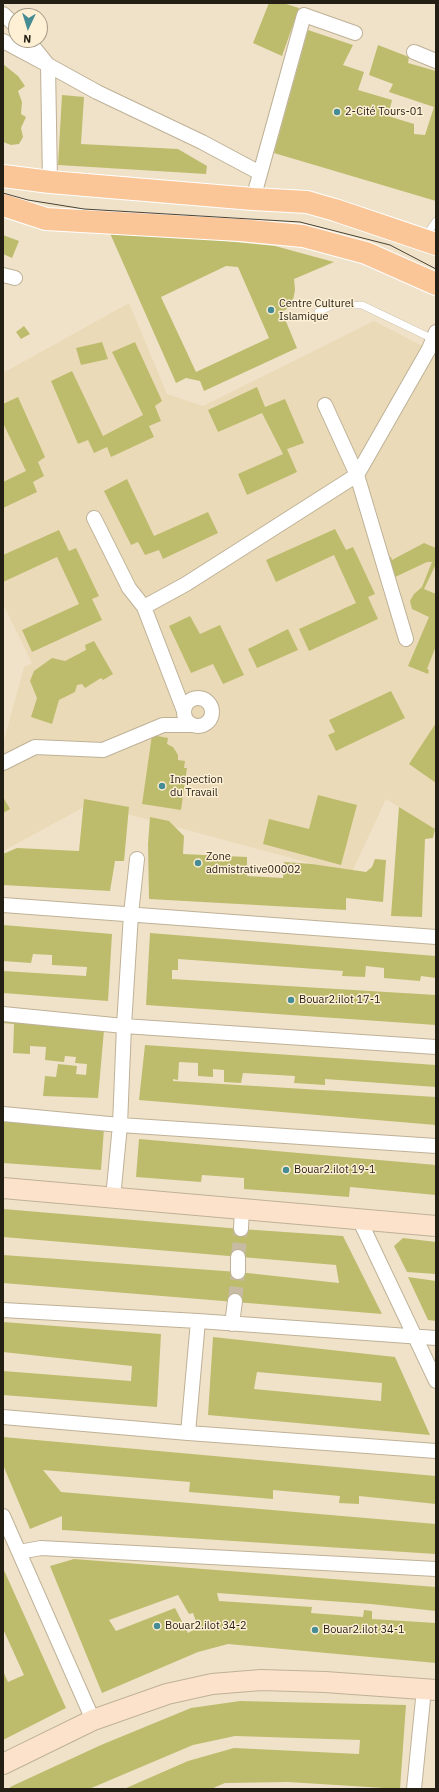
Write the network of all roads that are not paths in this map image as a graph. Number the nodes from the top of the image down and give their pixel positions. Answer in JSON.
{"nodes":[{"id":1,"x":355,"y":33,"type":"dead end"},
{"id":2,"x":3,"y":41,"type":"edge"},
{"id":3,"x":34,"y":48,"type":"edge"},
{"id":4,"x":414,"y":52,"type":"dead end"},
{"id":5,"x":436,"y":61,"type":"edge"},
{"id":6,"x":48,"y":65,"type":"junction"},
{"id":7,"x":260,"y":173,"type":"junction"},
{"id":8,"x":3,"y":176,"type":"edge"},
{"id":9,"x":50,"y":182,"type":"junction"},
{"id":10,"x":252,"y":199,"type":"junction"},
{"id":11,"x":3,"y":205,"type":"edge"},
{"id":12,"x":436,"y":221,"type":"edge"},
{"id":13,"x":430,"y":242,"type":"edge"},
{"id":14,"x":436,"y":284,"type":"edge"},
{"id":15,"x":318,"y":312,"type":"dead end"},
{"id":16,"x":434,"y":335,"type":"edge"},
{"id":17,"x":325,"y":405,"type":"dead end"},
{"id":18,"x":357,"y":476,"type":"junction"},
{"id":19,"x":94,"y":518,"type":"dead end"},
{"id":20,"x":144,"y":608,"type":"junction"},
{"id":21,"x":406,"y":639,"type":"dead end"},
{"id":22,"x":184,"y":711,"type":"junction"},
{"id":23,"x":193,"y":725,"type":"junction"},
{"id":24,"x":3,"y":763,"type":"edge"},
{"id":25,"x":137,"y":859,"type":"dead end"},
{"id":26,"x":3,"y":905,"type":"edge"},
{"id":27,"x":131,"y":914,"type":"junction"},
{"id":28,"x":436,"y":937,"type":"edge"},
{"id":29,"x":3,"y":1014,"type":"edge"},
{"id":30,"x":124,"y":1026,"type":"junction"},
{"id":31,"x":436,"y":1047,"type":"edge"},
{"id":32,"x":3,"y":1114,"type":"edge"},
{"id":33,"x":120,"y":1125,"type":"junction"},
{"id":34,"x":436,"y":1146,"type":"edge"},
{"id":35,"x":3,"y":1188,"type":"edge"},
{"id":36,"x":113,"y":1198,"type":"junction"},
{"id":37,"x":242,"y":1208,"type":"junction"},
{"id":38,"x":359,"y":1219,"type":"junction"},
{"id":39,"x":436,"y":1226,"type":"edge"},
{"id":40,"x":240,"y":1229,"type":"tunnel mouth"},
{"id":41,"x":238,"y":1257,"type":"tunnel mouth"},
{"id":42,"x":238,"y":1272,"type":"tunnel mouth"},
{"id":43,"x":235,"y":1301,"type":"tunnel mouth"},
{"id":44,"x":3,"y":1310,"type":"edge"},
{"id":45,"x":198,"y":1321,"type":"junction"},
{"id":46,"x":232,"y":1324,"type":"junction"},
{"id":47,"x":416,"y":1336,"type":"junction"},
{"id":48,"x":436,"y":1338,"type":"edge"},
{"id":49,"x":436,"y":1381,"type":"edge"},
{"id":50,"x":3,"y":1417,"type":"edge"},
{"id":51,"x":188,"y":1433,"type":"junction"},
{"id":52,"x":436,"y":1451,"type":"edge"},
{"id":53,"x":3,"y":1516,"type":"edge"},
{"id":54,"x":19,"y":1552,"type":"junction"},
{"id":55,"x":436,"y":1569,"type":"edge"},
{"id":56,"x":430,"y":1690,"type":"edge"},
{"id":57,"x":93,"y":1720,"type":"junction"},
{"id":58,"x":3,"y":1764,"type":"edge"},
{"id":59,"x":414,"y":1789,"type":"edge"}],
"edges":[{"from":1,"to":7,"type":"street"},
{"from":2,"to":6,"type":"street"},
{"from":3,"to":6,"type":"street"},
{"from":4,"to":5,"type":"street"},
{"from":6,"to":7,"type":"street"},
{"from":6,"to":9,"type":"street"},
{"from":7,"to":10,"type":"street"},
{"from":8,"to":9,"type":"main road"},
{"from":9,"to":10,"type":"main road"},
{"from":10,"to":13,"type":"main road"},
{"from":11,"to":14,"type":"main road"},
{"from":12,"to":13,"type":"lane"},
{"from":15,"to":16,"type":"lane"},
{"from":16,"to":18,"type":"street"},
{"from":17,"to":18,"type":"street"},
{"from":18,"to":20,"type":"street"},
{"from":18,"to":21,"type":"street"},
{"from":19,"to":20,"type":"street"},
{"from":20,"to":22,"type":"street"},
{"from":22,"to":23,"type":"street"},
{"from":22,"to":23,"type":"street"},
{"from":23,"to":24,"type":"street"},
{"from":25,"to":27,"type":"street"},
{"from":26,"to":27,"type":"street"},
{"from":27,"to":28,"type":"street"},
{"from":27,"to":30,"type":"street"},
{"from":29,"to":30,"type":"street"},
{"from":30,"to":31,"type":"street"},
{"from":30,"to":33,"type":"street"},
{"from":32,"to":33,"type":"street"},
{"from":33,"to":34,"type":"street"},
{"from":33,"to":36,"type":"street"},
{"from":35,"to":36,"type":"street"},
{"from":36,"to":37,"type":"street"},
{"from":37,"to":38,"type":"street"},
{"from":37,"to":40,"type":"street"},
{"from":38,"to":39,"type":"street"},
{"from":38,"to":47,"type":"street"},
{"from":41,"to":42,"type":"street"},
{"from":43,"to":46,"type":"street"},
{"from":44,"to":45,"type":"street"},
{"from":45,"to":46,"type":"street"},
{"from":45,"to":51,"type":"street"},
{"from":46,"to":47,"type":"street"},
{"from":47,"to":48,"type":"street"},
{"from":47,"to":49,"type":"street"},
{"from":50,"to":51,"type":"street"},
{"from":51,"to":52,"type":"street"},
{"from":53,"to":54,"type":"street"},
{"from":54,"to":55,"type":"street"},
{"from":54,"to":57,"type":"street"},
{"from":56,"to":57,"type":"street"},
{"from":56,"to":59,"type":"street"},
{"from":57,"to":58,"type":"street"}]}
